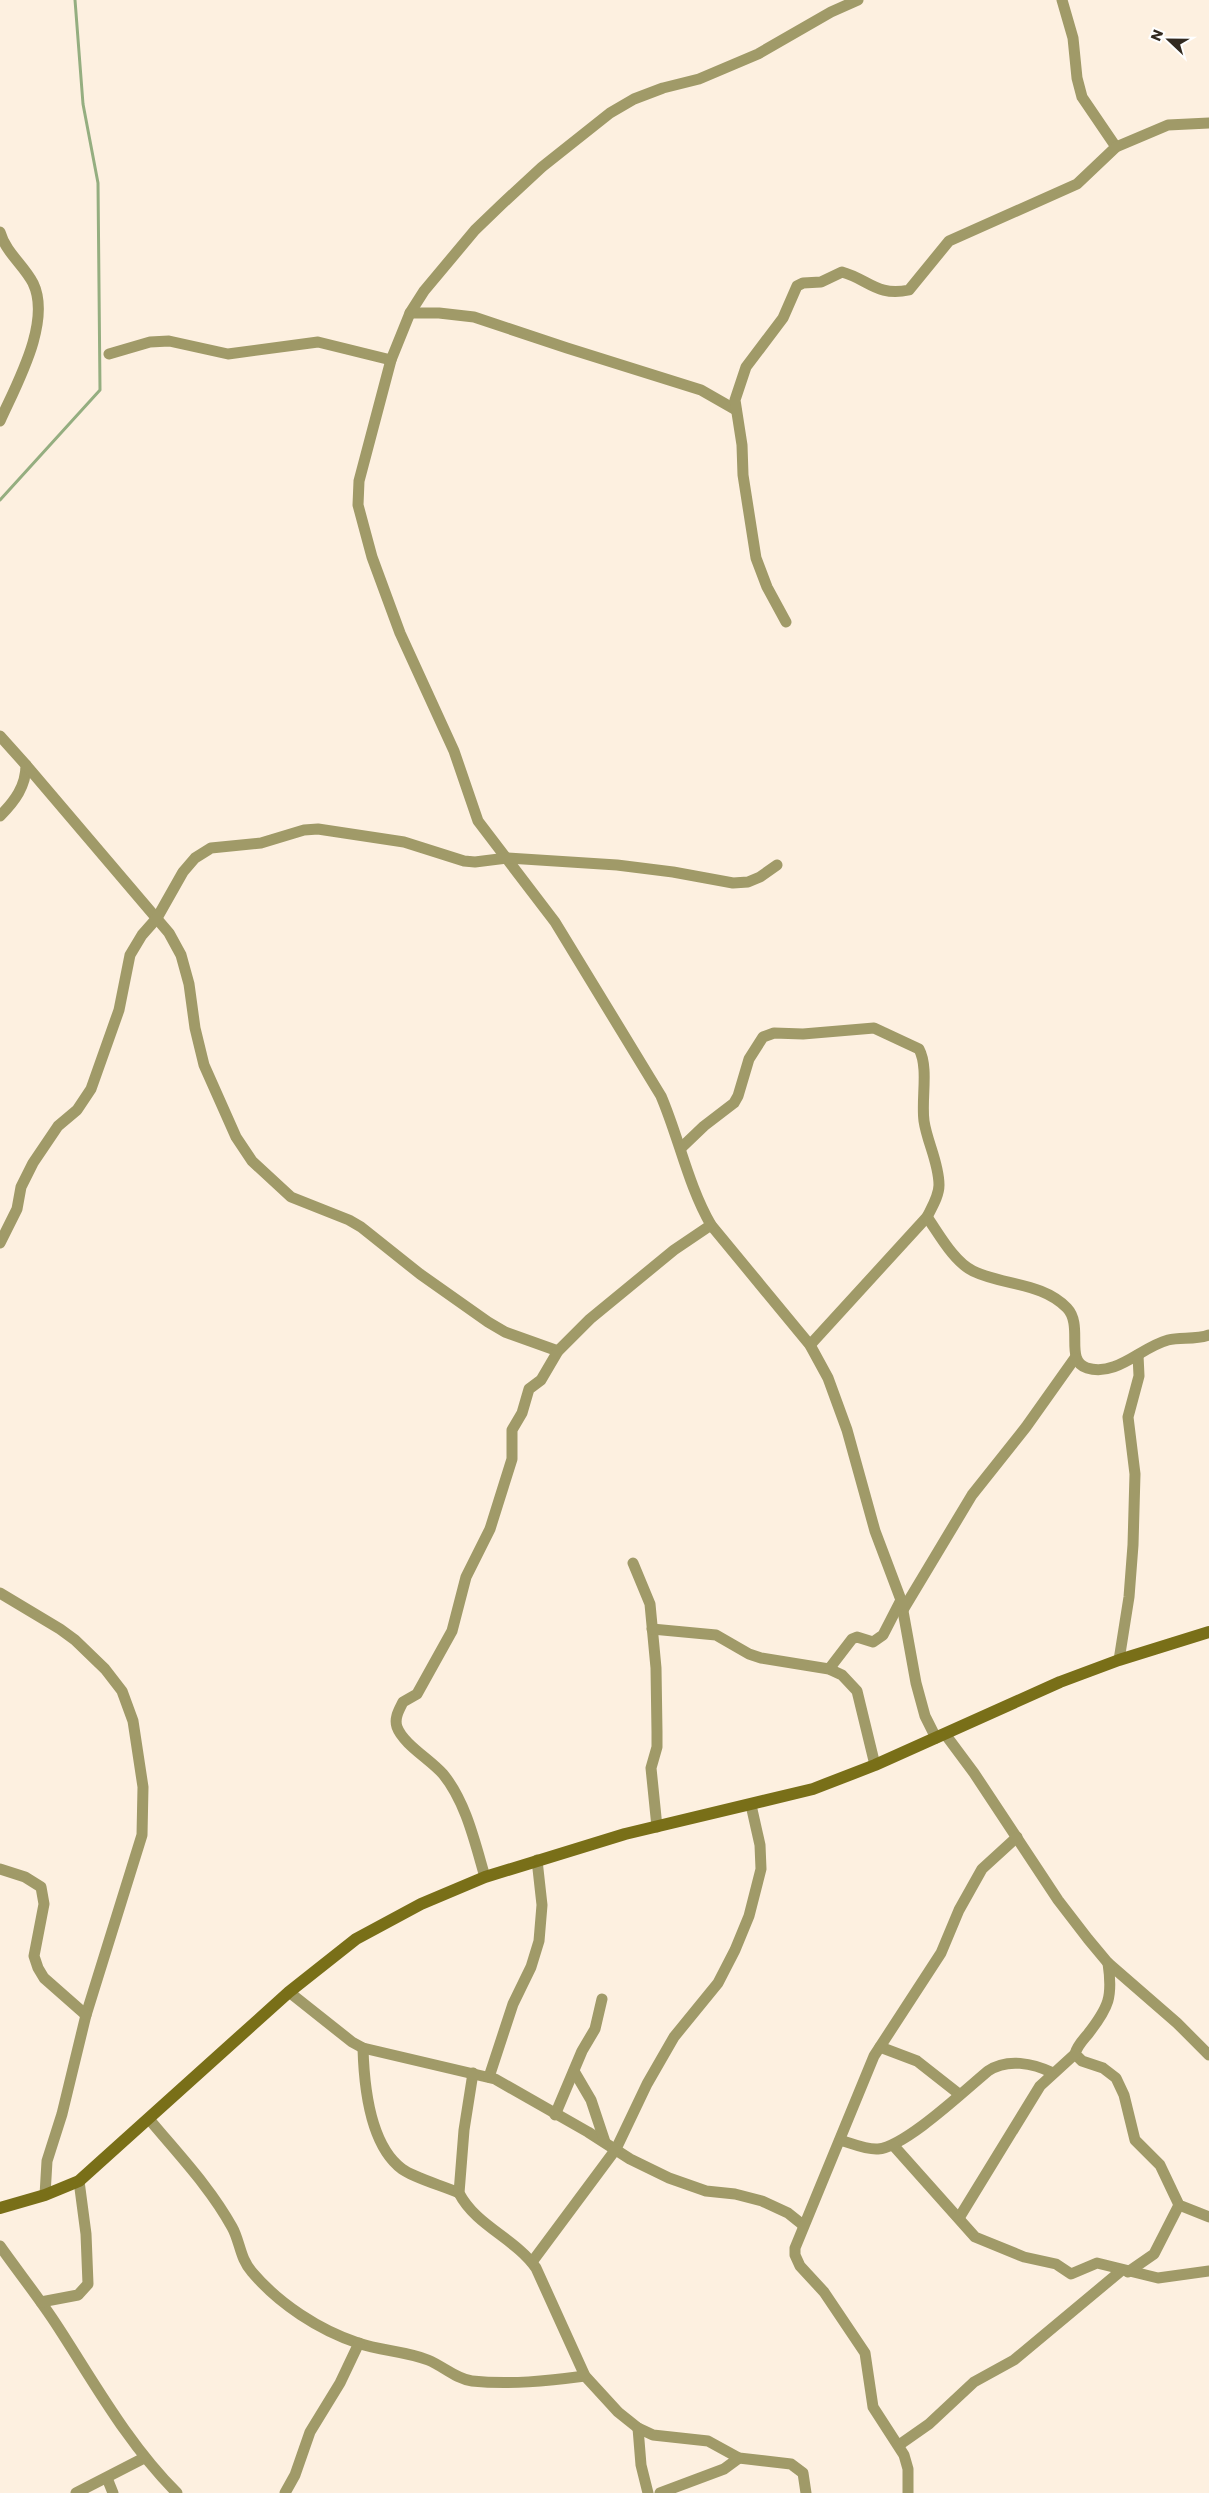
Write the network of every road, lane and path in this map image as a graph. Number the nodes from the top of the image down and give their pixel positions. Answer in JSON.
{"nodes":[{"id":1,"x":858,"y":0,"type":"edge"},
{"id":2,"x":1062,"y":0,"type":"edge"},
{"id":3,"x":1209,"y":123,"type":"edge"},
{"id":4,"x":1116,"y":148,"type":"junction"},
{"id":5,"x":0,"y":232,"type":"edge"},
{"id":6,"x":410,"y":312,"type":"junction"},
{"id":7,"x":109,"y":354,"type":"dead end"},
{"id":8,"x":391,"y":360,"type":"junction"},
{"id":9,"x":736,"y":410,"type":"junction"},
{"id":10,"x":0,"y":421,"type":"edge"},
{"id":11,"x":786,"y":622,"type":"dead end"},
{"id":12,"x":0,"y":736,"type":"edge"},
{"id":13,"x":26,"y":765,"type":"junction"},
{"id":14,"x":0,"y":816,"type":"edge"},
{"id":15,"x":507,"y":858,"type":"junction"},
{"id":16,"x":777,"y":865,"type":"dead end"},
{"id":17,"x":157,"y":918,"type":"junction"},
{"id":18,"x":681,"y":1148,"type":"junction"},
{"id":19,"x":927,"y":1217,"type":"junction"},
{"id":20,"x":711,"y":1225,"type":"junction"},
{"id":21,"x":0,"y":1243,"type":"edge"},
{"id":22,"x":1209,"y":1335,"type":"edge"},
{"id":23,"x":810,"y":1345,"type":"junction"},
{"id":24,"x":558,"y":1351,"type":"junction"},
{"id":25,"x":1138,"y":1355,"type":"junction"},
{"id":26,"x":1075,"y":1358,"type":"junction"},
{"id":27,"x":633,"y":1563,"type":"dead end"},
{"id":28,"x":0,"y":1593,"type":"edge"},
{"id":29,"x":902,"y":1605,"type":"junction"},
{"id":30,"x":652,"y":1629,"type":"junction"},
{"id":31,"x":1209,"y":1632,"type":"edge"},
{"id":32,"x":1119,"y":1660,"type":"junction"},
{"id":33,"x":829,"y":1669,"type":"junction"},
{"id":34,"x":941,"y":1736,"type":"junction"},
{"id":35,"x":876,"y":1765,"type":"junction"},
{"id":36,"x":751,"y":1805,"type":"junction"},
{"id":37,"x":657,"y":1827,"type":"junction"},
{"id":38,"x":1017,"y":1837,"type":"junction"},
{"id":39,"x":538,"y":1860,"type":"junction"},
{"id":40,"x":0,"y":1869,"type":"edge"},
{"id":41,"x":485,"y":1877,"type":"junction"},
{"id":42,"x":1108,"y":1963,"type":"junction"},
{"id":43,"x":289,"y":1992,"type":"junction"},
{"id":44,"x":602,"y":1999,"type":"dead end"},
{"id":45,"x":86,"y":2015,"type":"junction"},
{"id":46,"x":880,"y":2047,"type":"junction"},
{"id":47,"x":363,"y":2048,"type":"junction"},
{"id":48,"x":1075,"y":2054,"type":"junction"},
{"id":49,"x":1209,"y":2055,"type":"edge"},
{"id":50,"x":574,"y":2071,"type":"junction"},
{"id":51,"x":473,"y":2073,"type":"junction"},
{"id":52,"x":1053,"y":2073,"type":"junction"},
{"id":53,"x":489,"y":2077,"type":"junction"},
{"id":54,"x":959,"y":2094,"type":"junction"},
{"id":55,"x":555,"y":2115,"type":"junction"},
{"id":56,"x":149,"y":2119,"type":"junction"},
{"id":57,"x":840,"y":2140,"type":"junction"},
{"id":58,"x":605,"y":2142,"type":"junction"},
{"id":59,"x":892,"y":2145,"type":"junction"},
{"id":60,"x":616,"y":2149,"type":"junction"},
{"id":61,"x":79,"y":2181,"type":"junction"},
{"id":62,"x":459,"y":2193,"type":"junction"},
{"id":63,"x":45,"y":2195,"type":"junction"},
{"id":64,"x":1179,"y":2205,"type":"junction"},
{"id":65,"x":0,"y":2208,"type":"edge"},
{"id":66,"x":1209,"y":2217,"type":"edge"},
{"id":67,"x":959,"y":2218,"type":"junction"},
{"id":68,"x":803,"y":2225,"type":"junction"},
{"id":69,"x":0,"y":2246,"type":"edge"},
{"id":70,"x":532,"y":2262,"type":"junction"},
{"id":71,"x":1125,"y":2271,"type":"junction"},
{"id":72,"x":1209,"y":2271,"type":"edge"},
{"id":73,"x":41,"y":2302,"type":"junction"},
{"id":74,"x":359,"y":2344,"type":"junction"},
{"id":75,"x":585,"y":2376,"type":"junction"},
{"id":76,"x":638,"y":2428,"type":"junction"},
{"id":77,"x":899,"y":2445,"type":"junction"},
{"id":78,"x":144,"y":2458,"type":"junction"},
{"id":79,"x":740,"y":2458,"type":"junction"},
{"id":80,"x":107,"y":2478,"type":"junction"},
{"id":81,"x":76,"y":2493,"type":"edge"},
{"id":82,"x":113,"y":2493,"type":"edge"},
{"id":83,"x":177,"y":2493,"type":"edge"},
{"id":84,"x":285,"y":2493,"type":"edge"},
{"id":85,"x":648,"y":2493,"type":"edge"},
{"id":86,"x":660,"y":2493,"type":"edge"},
{"id":87,"x":806,"y":2493,"type":"edge"},
{"id":88,"x":908,"y":2493,"type":"edge"}],
"edges":[{"from":1,"to":6,"type":"street"},
{"from":2,"to":4,"type":"street"},
{"from":3,"to":4,"type":"street"},
{"from":4,"to":9,"type":"street"},
{"from":5,"to":10,"type":"street"},
{"from":6,"to":8,"type":"street"},
{"from":6,"to":9,"type":"street"},
{"from":7,"to":8,"type":"street"},
{"from":8,"to":15,"type":"street"},
{"from":9,"to":11,"type":"street"},
{"from":12,"to":13,"type":"street"},
{"from":13,"to":14,"type":"street"},
{"from":13,"to":17,"type":"street"},
{"from":15,"to":16,"type":"street"},
{"from":15,"to":17,"type":"street"},
{"from":15,"to":18,"type":"street"},
{"from":17,"to":21,"type":"street"},
{"from":17,"to":24,"type":"street"},
{"from":18,"to":19,"type":"street"},
{"from":18,"to":20,"type":"street"},
{"from":19,"to":23,"type":"street"},
{"from":19,"to":26,"type":"street"},
{"from":20,"to":23,"type":"street"},
{"from":20,"to":24,"type":"street"},
{"from":22,"to":25,"type":"street"},
{"from":23,"to":29,"type":"street"},
{"from":24,"to":41,"type":"street"},
{"from":25,"to":26,"type":"street"},
{"from":25,"to":32,"type":"street"},
{"from":26,"to":29,"type":"street"},
{"from":27,"to":30,"type":"street"},
{"from":28,"to":45,"type":"street"},
{"from":29,"to":33,"type":"street"},
{"from":29,"to":34,"type":"street"},
{"from":30,"to":33,"type":"street"},
{"from":30,"to":37,"type":"street"},
{"from":31,"to":32,"type":"street"},
{"from":32,"to":34,"type":"street"},
{"from":33,"to":35,"type":"street"},
{"from":34,"to":35,"type":"street"},
{"from":34,"to":38,"type":"street"},
{"from":35,"to":36,"type":"street"},
{"from":36,"to":37,"type":"street"},
{"from":36,"to":60,"type":"street"},
{"from":37,"to":39,"type":"street"},
{"from":38,"to":42,"type":"street"},
{"from":38,"to":46,"type":"street"},
{"from":39,"to":41,"type":"street"},
{"from":39,"to":53,"type":"street"},
{"from":40,"to":45,"type":"street"},
{"from":41,"to":43,"type":"street"},
{"from":42,"to":48,"type":"street"},
{"from":42,"to":49,"type":"street"},
{"from":43,"to":47,"type":"street"},
{"from":43,"to":56,"type":"street"},
{"from":44,"to":50,"type":"street"},
{"from":45,"to":63,"type":"street"},
{"from":46,"to":54,"type":"street"},
{"from":46,"to":57,"type":"street"},
{"from":47,"to":51,"type":"street"},
{"from":47,"to":62,"type":"street"},
{"from":48,"to":52,"type":"street"},
{"from":48,"to":64,"type":"street"},
{"from":50,"to":55,"type":"street"},
{"from":50,"to":58,"type":"street"},
{"from":51,"to":53,"type":"street"},
{"from":51,"to":62,"type":"street"},
{"from":52,"to":54,"type":"street"},
{"from":52,"to":67,"type":"street"},
{"from":53,"to":55,"type":"street"},
{"from":54,"to":59,"type":"street"},
{"from":55,"to":58,"type":"street"},
{"from":56,"to":61,"type":"street"},
{"from":56,"to":74,"type":"street"},
{"from":57,"to":59,"type":"street"},
{"from":57,"to":68,"type":"street"},
{"from":58,"to":60,"type":"street"},
{"from":59,"to":67,"type":"street"},
{"from":60,"to":68,"type":"street"},
{"from":60,"to":70,"type":"street"},
{"from":61,"to":63,"type":"street"},
{"from":61,"to":73,"type":"street"},
{"from":62,"to":70,"type":"street"},
{"from":63,"to":65,"type":"street"},
{"from":64,"to":66,"type":"street"},
{"from":64,"to":71,"type":"street"},
{"from":67,"to":71,"type":"street"},
{"from":68,"to":77,"type":"street"},
{"from":69,"to":73,"type":"street"},
{"from":70,"to":75,"type":"street"},
{"from":71,"to":72,"type":"street"},
{"from":71,"to":77,"type":"street"},
{"from":73,"to":78,"type":"street"},
{"from":74,"to":75,"type":"street"},
{"from":74,"to":84,"type":"street"},
{"from":75,"to":76,"type":"street"},
{"from":76,"to":79,"type":"street"},
{"from":76,"to":85,"type":"street"},
{"from":77,"to":88,"type":"street"},
{"from":78,"to":80,"type":"street"},
{"from":78,"to":83,"type":"street"},
{"from":79,"to":86,"type":"street"},
{"from":79,"to":87,"type":"street"},
{"from":80,"to":81,"type":"street"},
{"from":80,"to":82,"type":"street"}]}
